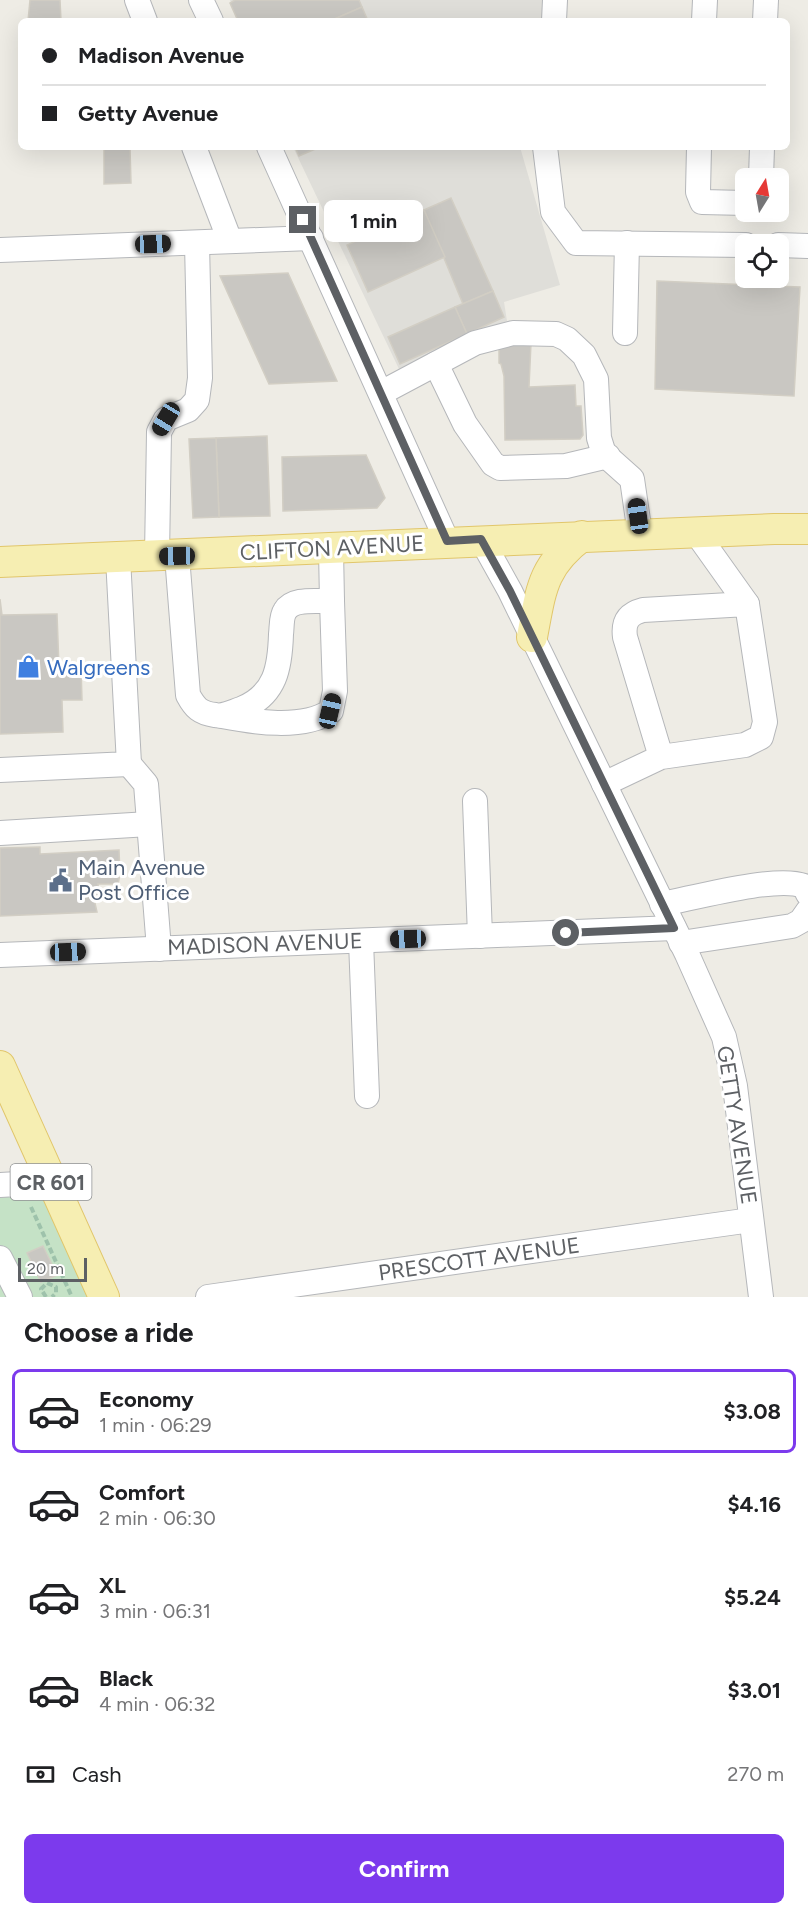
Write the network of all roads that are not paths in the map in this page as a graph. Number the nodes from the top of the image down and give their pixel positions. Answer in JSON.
{"nodes":[{"id":1,"x":137,"y":0,"type":"edge"},
{"id":2,"x":201,"y":0,"type":"edge"},
{"id":3,"x":555,"y":0,"type":"edge"},
{"id":4,"x":705,"y":0,"type":"edge"},
{"id":5,"x":766,"y":0,"type":"edge"},
{"id":6,"x":144,"y":18,"type":"edge"},
{"id":7,"x":210,"y":18,"type":"edge"},
{"id":8,"x":554,"y":18,"type":"edge"},
{"id":9,"x":704,"y":18,"type":"edge"},
{"id":10,"x":765,"y":18,"type":"edge"},
{"id":11,"x":195,"y":150,"type":"edge"},
{"id":12,"x":270,"y":150,"type":"edge"},
{"id":13,"x":545,"y":150,"type":"edge"},
{"id":14,"x":699,"y":150,"type":"edge"},
{"id":15,"x":762,"y":150,"type":"edge"},
{"id":16,"x":761,"y":168,"type":"edge"},
{"id":17,"x":735,"y":203,"type":"edge"},
{"id":18,"x":311,"y":238,"type":"junction"},
{"id":19,"x":230,"y":241,"type":"junction"},
{"id":20,"x":197,"y":243,"type":"junction"},
{"id":21,"x":627,"y":243,"type":"junction"},
{"id":22,"x":735,"y":244,"type":"edge"},
{"id":23,"x":789,"y":245,"type":"edge"},
{"id":24,"x":808,"y":246,"type":"edge"},
{"id":25,"x":0,"y":250,"type":"edge"},
{"id":26,"x":625,"y":333,"type":"dead end"},
{"id":27,"x":436,"y":364,"type":"junction"},
{"id":28,"x":381,"y":393,"type":"junction"},
{"id":29,"x":608,"y":456,"type":"junction"},
{"id":30,"x":808,"y":530,"type":"edge"},
{"id":31,"x":695,"y":531,"type":"junction"},
{"id":32,"x":640,"y":534,"type":"junction"},
{"id":33,"x":582,"y":536,"type":"junction"},
{"id":34,"x":481,"y":539,"type":"junction"},
{"id":35,"x":447,"y":541,"type":"junction"},
{"id":36,"x":331,"y":550,"type":"junction"},
{"id":37,"x":167,"y":556,"type":"junction"},
{"id":38,"x":118,"y":558,"type":"junction"},
{"id":39,"x":0,"y":562,"type":"edge"},
{"id":40,"x":332,"y":602,"type":"junction"},
{"id":41,"x":747,"y":604,"type":"junction"},
{"id":42,"x":532,"y":637,"type":"junction"},
{"id":43,"x":222,"y":716,"type":"junction"},
{"id":44,"x":661,"y":757,"type":"junction"},
{"id":45,"x":129,"y":764,"type":"junction"},
{"id":46,"x":0,"y":770,"type":"edge"},
{"id":47,"x":604,"y":783,"type":"junction"},
{"id":48,"x":475,"y":801,"type":"dead end"},
{"id":49,"x":149,"y":824,"type":"junction"},
{"id":50,"x":0,"y":832,"type":"edge"},
{"id":51,"x":808,"y":894,"type":"edge"},
{"id":52,"x":662,"y":904,"type":"junction"},
{"id":53,"x":808,"y":911,"type":"edge"},
{"id":54,"x":480,"y":936,"type":"junction"},
{"id":55,"x":678,"y":936,"type":"junction"},
{"id":56,"x":361,"y":941,"type":"junction"},
{"id":57,"x":159,"y":949,"type":"junction"},
{"id":58,"x":0,"y":955,"type":"edge"},
{"id":59,"x":0,"y":1066,"type":"edge"},
{"id":60,"x":367,"y":1096,"type":"dead end"},
{"id":61,"x":51,"y":1182,"type":"junction"},
{"id":62,"x":11,"y":1185,"type":"edge"},
{"id":63,"x":751,"y":1220,"type":"junction"},
{"id":64,"x":0,"y":1258,"type":"edge"},
{"id":65,"x":30,"y":1294,"type":"edge"},
{"id":66,"x":104,"y":1297,"type":"edge"},
{"id":67,"x":208,"y":1297,"type":"edge"},
{"id":68,"x":761,"y":1297,"type":"edge"}],
"edges":[{"from":1,"to":6,"type":"street"},
{"from":2,"to":7,"type":"street"},
{"from":3,"to":8,"type":"street"},
{"from":4,"to":9,"type":"street"},
{"from":5,"to":10,"type":"street"},
{"from":11,"to":19,"type":"street"},
{"from":12,"to":18,"type":"street"},
{"from":13,"to":21,"type":"street"},
{"from":14,"to":17,"type":"street"},
{"from":15,"to":16,"type":"street"},
{"from":18,"to":19,"type":"street"},
{"from":18,"to":28,"type":"street"},
{"from":19,"to":20,"type":"street"},
{"from":20,"to":25,"type":"street"},
{"from":20,"to":37,"type":"street"},
{"from":21,"to":22,"type":"street"},
{"from":21,"to":26,"type":"street"},
{"from":23,"to":24,"type":"street"},
{"from":27,"to":28,"type":"street"},
{"from":27,"to":29,"type":"street"},
{"from":27,"to":29,"type":"street"},
{"from":28,"to":35,"type":"street"},
{"from":29,"to":32,"type":"street"},
{"from":30,"to":31,"type":"main road","name":"CLIFTON AVENUE"},
{"from":31,"to":32,"type":"main road","name":"CLIFTON AVENUE"},
{"from":31,"to":41,"type":"street"},
{"from":32,"to":33,"type":"main road","name":"CLIFTON AVENUE"},
{"from":33,"to":34,"type":"main road","name":"CLIFTON AVENUE"},
{"from":33,"to":42,"type":"main road"},
{"from":34,"to":35,"type":"main road","name":"CLIFTON AVENUE"},
{"from":34,"to":42,"type":"street","name":"GETTY AVENUE"},
{"from":35,"to":36,"type":"main road","name":"CLIFTON AVENUE"},
{"from":36,"to":37,"type":"main road","name":"CLIFTON AVENUE"},
{"from":36,"to":40,"type":"street"},
{"from":37,"to":38,"type":"main road","name":"CLIFTON AVENUE"},
{"from":37,"to":43,"type":"street"},
{"from":38,"to":39,"type":"main road","name":"CLIFTON AVENUE"},
{"from":38,"to":45,"type":"street"},
{"from":40,"to":43,"type":"street"},
{"from":40,"to":43,"type":"street"},
{"from":41,"to":44,"type":"street"},
{"from":41,"to":44,"type":"street"},
{"from":42,"to":47,"type":"street","name":"GETTY AVENUE"},
{"from":44,"to":47,"type":"street"},
{"from":45,"to":46,"type":"street"},
{"from":45,"to":49,"type":"street"},
{"from":47,"to":52,"type":"street","name":"GETTY AVENUE"},
{"from":48,"to":54,"type":"street"},
{"from":49,"to":50,"type":"street"},
{"from":49,"to":57,"type":"street"},
{"from":51,"to":52,"type":"street"},
{"from":52,"to":55,"type":"street","name":"GETTY AVENUE"},
{"from":53,"to":55,"type":"street","name":"MADISON AVENUE"},
{"from":54,"to":55,"type":"street","name":"MADISON AVENUE"},
{"from":54,"to":56,"type":"street","name":"MADISON AVENUE"},
{"from":55,"to":63,"type":"street","name":"GETTY AVENUE"},
{"from":56,"to":57,"type":"street","name":"MADISON AVENUE"},
{"from":56,"to":60,"type":"street"},
{"from":57,"to":58,"type":"street","name":"MADISON AVENUE"},
{"from":59,"to":61,"type":"main road","number":"CR 601"},
{"from":61,"to":62,"type":"street"},
{"from":61,"to":66,"type":"main road","number":"CR 601"},
{"from":63,"to":67,"type":"street","name":"PRESCOTT AVENUE"},
{"from":63,"to":68,"type":"street","name":"GETTY AVENUE"},
{"from":64,"to":65,"type":"street"}]}
